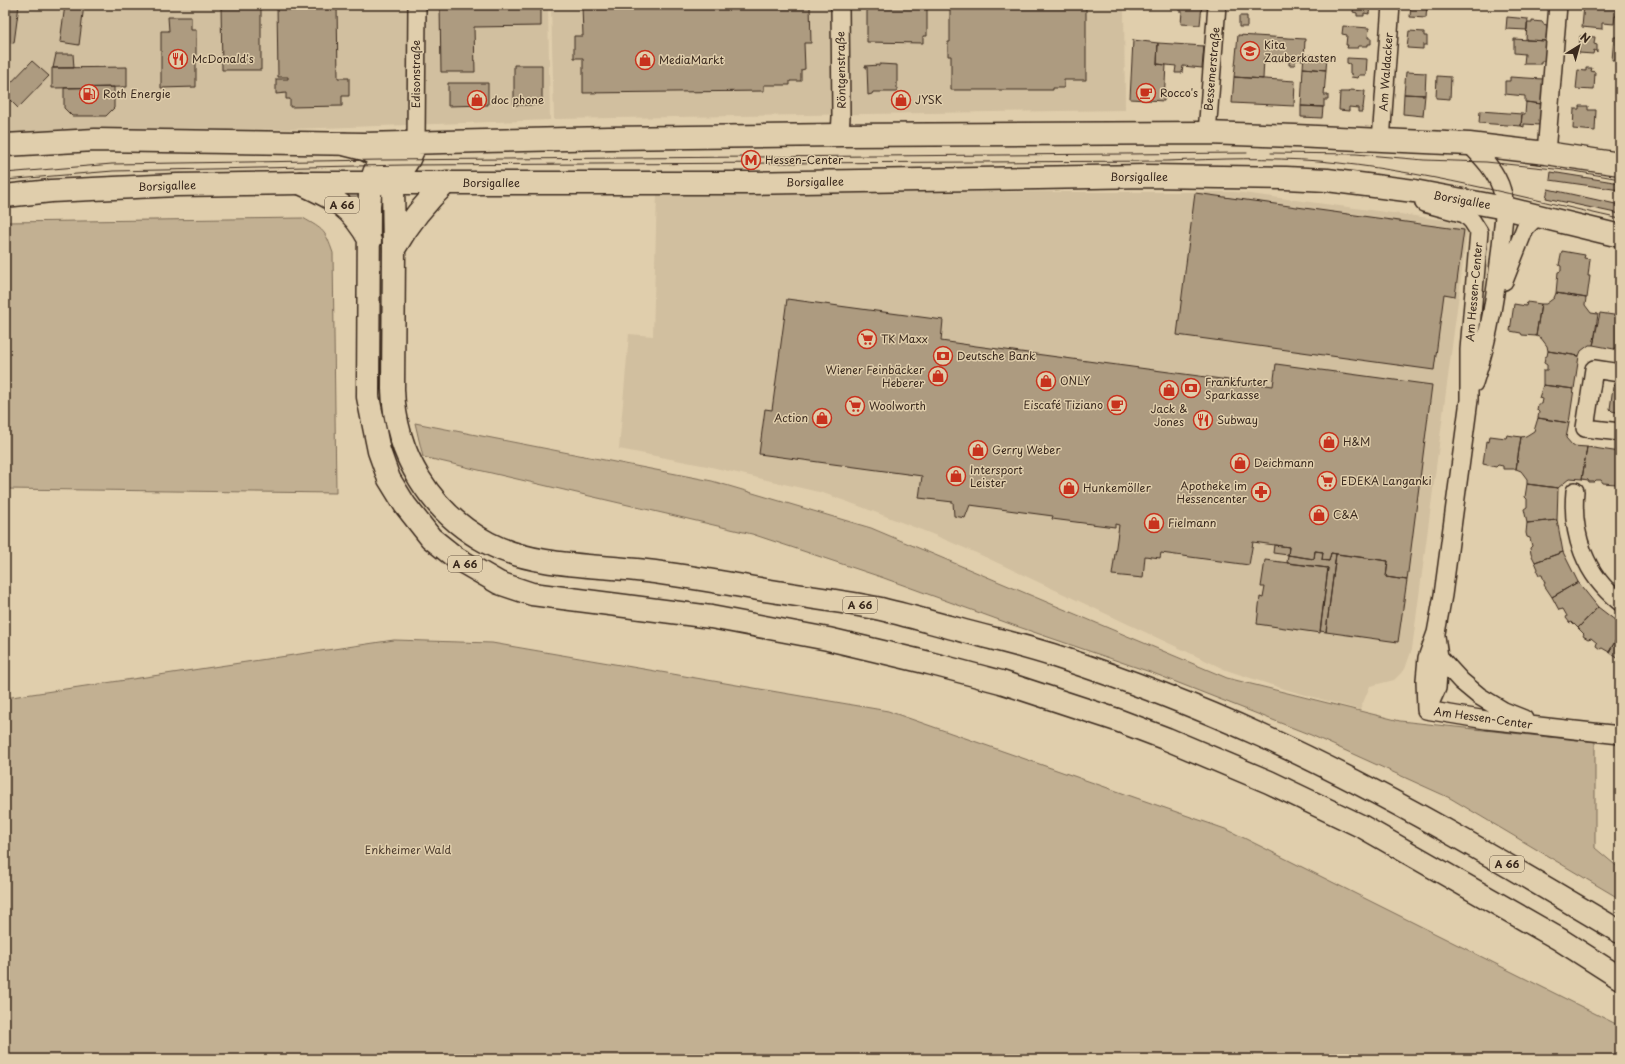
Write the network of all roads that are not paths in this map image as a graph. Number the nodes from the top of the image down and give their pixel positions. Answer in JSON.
{"nodes":[{"id":1,"x":417,"y":5,"type":"edge"},
{"id":2,"x":840,"y":5,"type":"edge"},
{"id":3,"x":1217,"y":5,"type":"edge"},
{"id":4,"x":1391,"y":5,"type":"edge"},
{"id":5,"x":1558,"y":5,"type":"edge"},
{"id":6,"x":1207,"y":133,"type":"junction"},
{"id":7,"x":840,"y":135,"type":"junction"},
{"id":8,"x":1381,"y":140,"type":"junction"},
{"id":9,"x":416,"y":143,"type":"junction"},
{"id":10,"x":344,"y":144,"type":"junction"},
{"id":11,"x":1469,"y":144,"type":"junction"},
{"id":12,"x":5,"y":145,"type":"edge"},
{"id":13,"x":1546,"y":153,"type":"junction"},
{"id":14,"x":382,"y":160,"type":"junction"},
{"id":15,"x":1620,"y":164,"type":"edge"},
{"id":16,"x":1327,"y":180,"type":"junction"},
{"id":17,"x":447,"y":182,"type":"junction"},
{"id":18,"x":300,"y":183,"type":"junction"},
{"id":19,"x":371,"y":183,"type":"junction"},
{"id":20,"x":393,"y":183,"type":"junction"},
{"id":21,"x":5,"y":196,"type":"edge"},
{"id":22,"x":1504,"y":208,"type":"junction"},
{"id":23,"x":1537,"y":216,"type":"junction"},
{"id":24,"x":1620,"y":236,"type":"edge"},
{"id":25,"x":370,"y":242,"type":"junction"},
{"id":26,"x":394,"y":249,"type":"junction"},
{"id":27,"x":1491,"y":315,"type":"junction"},
{"id":28,"x":1620,"y":373,"type":"edge"},
{"id":29,"x":1469,"y":397,"type":"junction"},
{"id":30,"x":1620,"y":432,"type":"edge"},
{"id":31,"x":1575,"y":491,"type":"dead end"},
{"id":32,"x":1620,"y":602,"type":"edge"},
{"id":33,"x":1436,"y":633,"type":"junction"},
{"id":34,"x":1438,"y":657,"type":"junction"},
{"id":35,"x":1426,"y":710,"type":"junction"},
{"id":36,"x":1540,"y":726,"type":"junction"},
{"id":37,"x":1620,"y":735,"type":"edge"},
{"id":38,"x":1620,"y":932,"type":"edge"},
{"id":39,"x":1620,"y":978,"type":"edge"}],
"edges":[{"from":1,"to":9,"type":"street","name":"Edisonstraße"},
{"from":2,"to":7,"type":"street","name":"Röntgenstraße"},
{"from":3,"to":6,"type":"street","name":"Bessemerstraße"},
{"from":4,"to":8,"type":"street","name":"Am Waldacker"},
{"from":5,"to":13,"type":"street"},
{"from":6,"to":7,"type":"main road"},
{"from":6,"to":8,"type":"main road"},
{"from":7,"to":9,"type":"main road"},
{"from":8,"to":11,"type":"main road"},
{"from":9,"to":10,"type":"main road"},
{"from":9,"to":14,"type":"main road"},
{"from":9,"to":20,"type":"main road"},
{"from":10,"to":12,"type":"main road"},
{"from":10,"to":14,"type":"main road"},
{"from":11,"to":13,"type":"main road"},
{"from":11,"to":22,"type":"street","name":"Am Hessen-Center"},
{"from":13,"to":15,"type":"main road"},
{"from":14,"to":19,"type":"main road","number":"A 66"},
{"from":14,"to":20,"type":"main road","number":"A 66"},
{"from":16,"to":17,"type":"main road","name":"Borsigallee"},
{"from":16,"to":22,"type":"main road","name":"Borsigallee"},
{"from":16,"to":29,"type":"street","name":"Am Hessen-Center"},
{"from":17,"to":20,"type":"main road","name":"Borsigallee"},
{"from":17,"to":26,"type":"main road"},
{"from":18,"to":19,"type":"main road","name":"Borsigallee"},
{"from":18,"to":21,"type":"main road","name":"Borsigallee"},
{"from":18,"to":25,"type":"main road","number":"A 66"},
{"from":19,"to":20,"type":"main road","name":"Borsigallee"},
{"from":19,"to":25,"type":"main road","number":"A 66"},
{"from":20,"to":26,"type":"main road","number":"A 66"},
{"from":22,"to":23,"type":"main road","name":"Borsigallee"},
{"from":22,"to":27,"type":"street","name":"Am Hessen-Center"},
{"from":23,"to":24,"type":"main road","name":"Borsigallee"},
{"from":23,"to":27,"type":"street","name":"Am Hessen-Center"},
{"from":25,"to":39,"type":"main road","number":"A 66"},
{"from":26,"to":38,"type":"main road","number":"A 66"},
{"from":27,"to":29,"type":"street","name":"Am Hessen-Center"},
{"from":28,"to":30,"type":"street"},
{"from":29,"to":33,"type":"street","name":"Am Hessen-Center"},
{"from":31,"to":32,"type":"street"},
{"from":33,"to":34,"type":"street","name":"Am Hessen-Center"},
{"from":33,"to":35,"type":"street","name":"Am Hessen-Center"},
{"from":34,"to":35,"type":"street","name":"Am Hessen-Center"},
{"from":34,"to":36,"type":"street","name":"Am Hessen-Center"},
{"from":35,"to":36,"type":"street","name":"Am Hessen-Center"},
{"from":36,"to":37,"type":"street","name":"Am Hessen-Center"}]}
